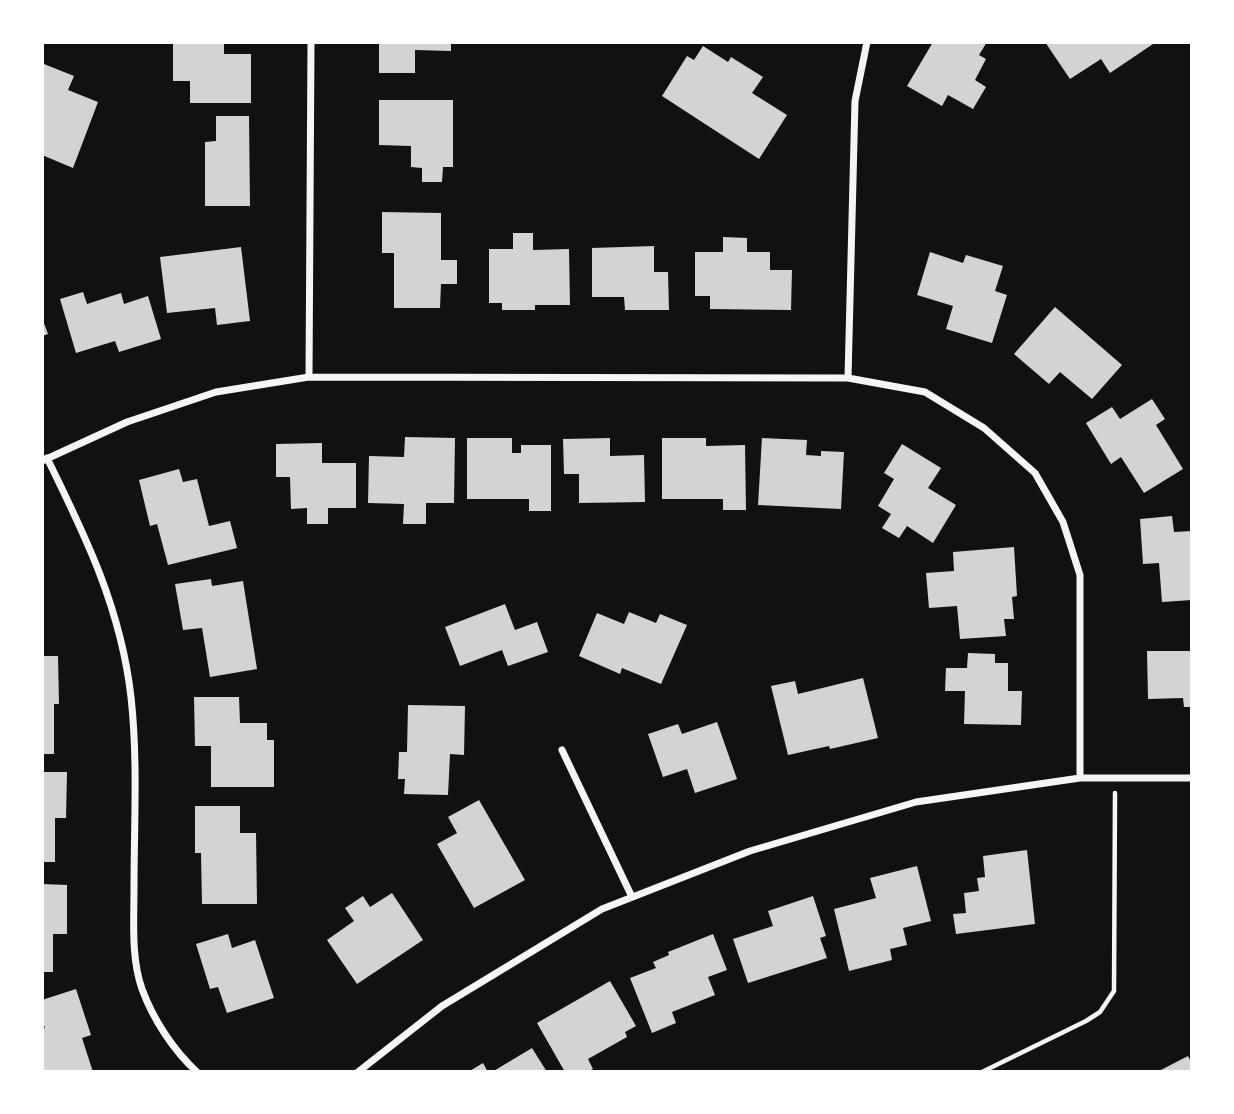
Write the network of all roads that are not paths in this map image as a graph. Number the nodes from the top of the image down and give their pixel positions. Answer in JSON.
{"nodes":[{"id":1,"x":311,"y":42,"type":"edge"},
{"id":2,"x":867,"y":42,"type":"edge"},
{"id":3,"x":309,"y":377,"type":"junction"},
{"id":4,"x":848,"y":378,"type":"junction"},
{"id":5,"x":45,"y":460,"type":"edge"},
{"id":6,"x":562,"y":750,"type":"dead end"},
{"id":7,"x":1080,"y":778,"type":"junction"},
{"id":8,"x":1192,"y":778,"type":"edge"},
{"id":9,"x":632,"y":897,"type":"junction"},
{"id":10,"x":198,"y":1072,"type":"edge"},
{"id":11,"x":358,"y":1072,"type":"edge"}],
"edges":[{"from":1,"to":3,"type":"street"},
{"from":2,"to":4,"type":"street"},
{"from":3,"to":4,"type":"street"},
{"from":3,"to":5,"type":"street"},
{"from":4,"to":7,"type":"street"},
{"from":5,"to":10,"type":"street"},
{"from":6,"to":9,"type":"street"},
{"from":7,"to":8,"type":"street"},
{"from":7,"to":9,"type":"street"},
{"from":9,"to":11,"type":"street"}]}
